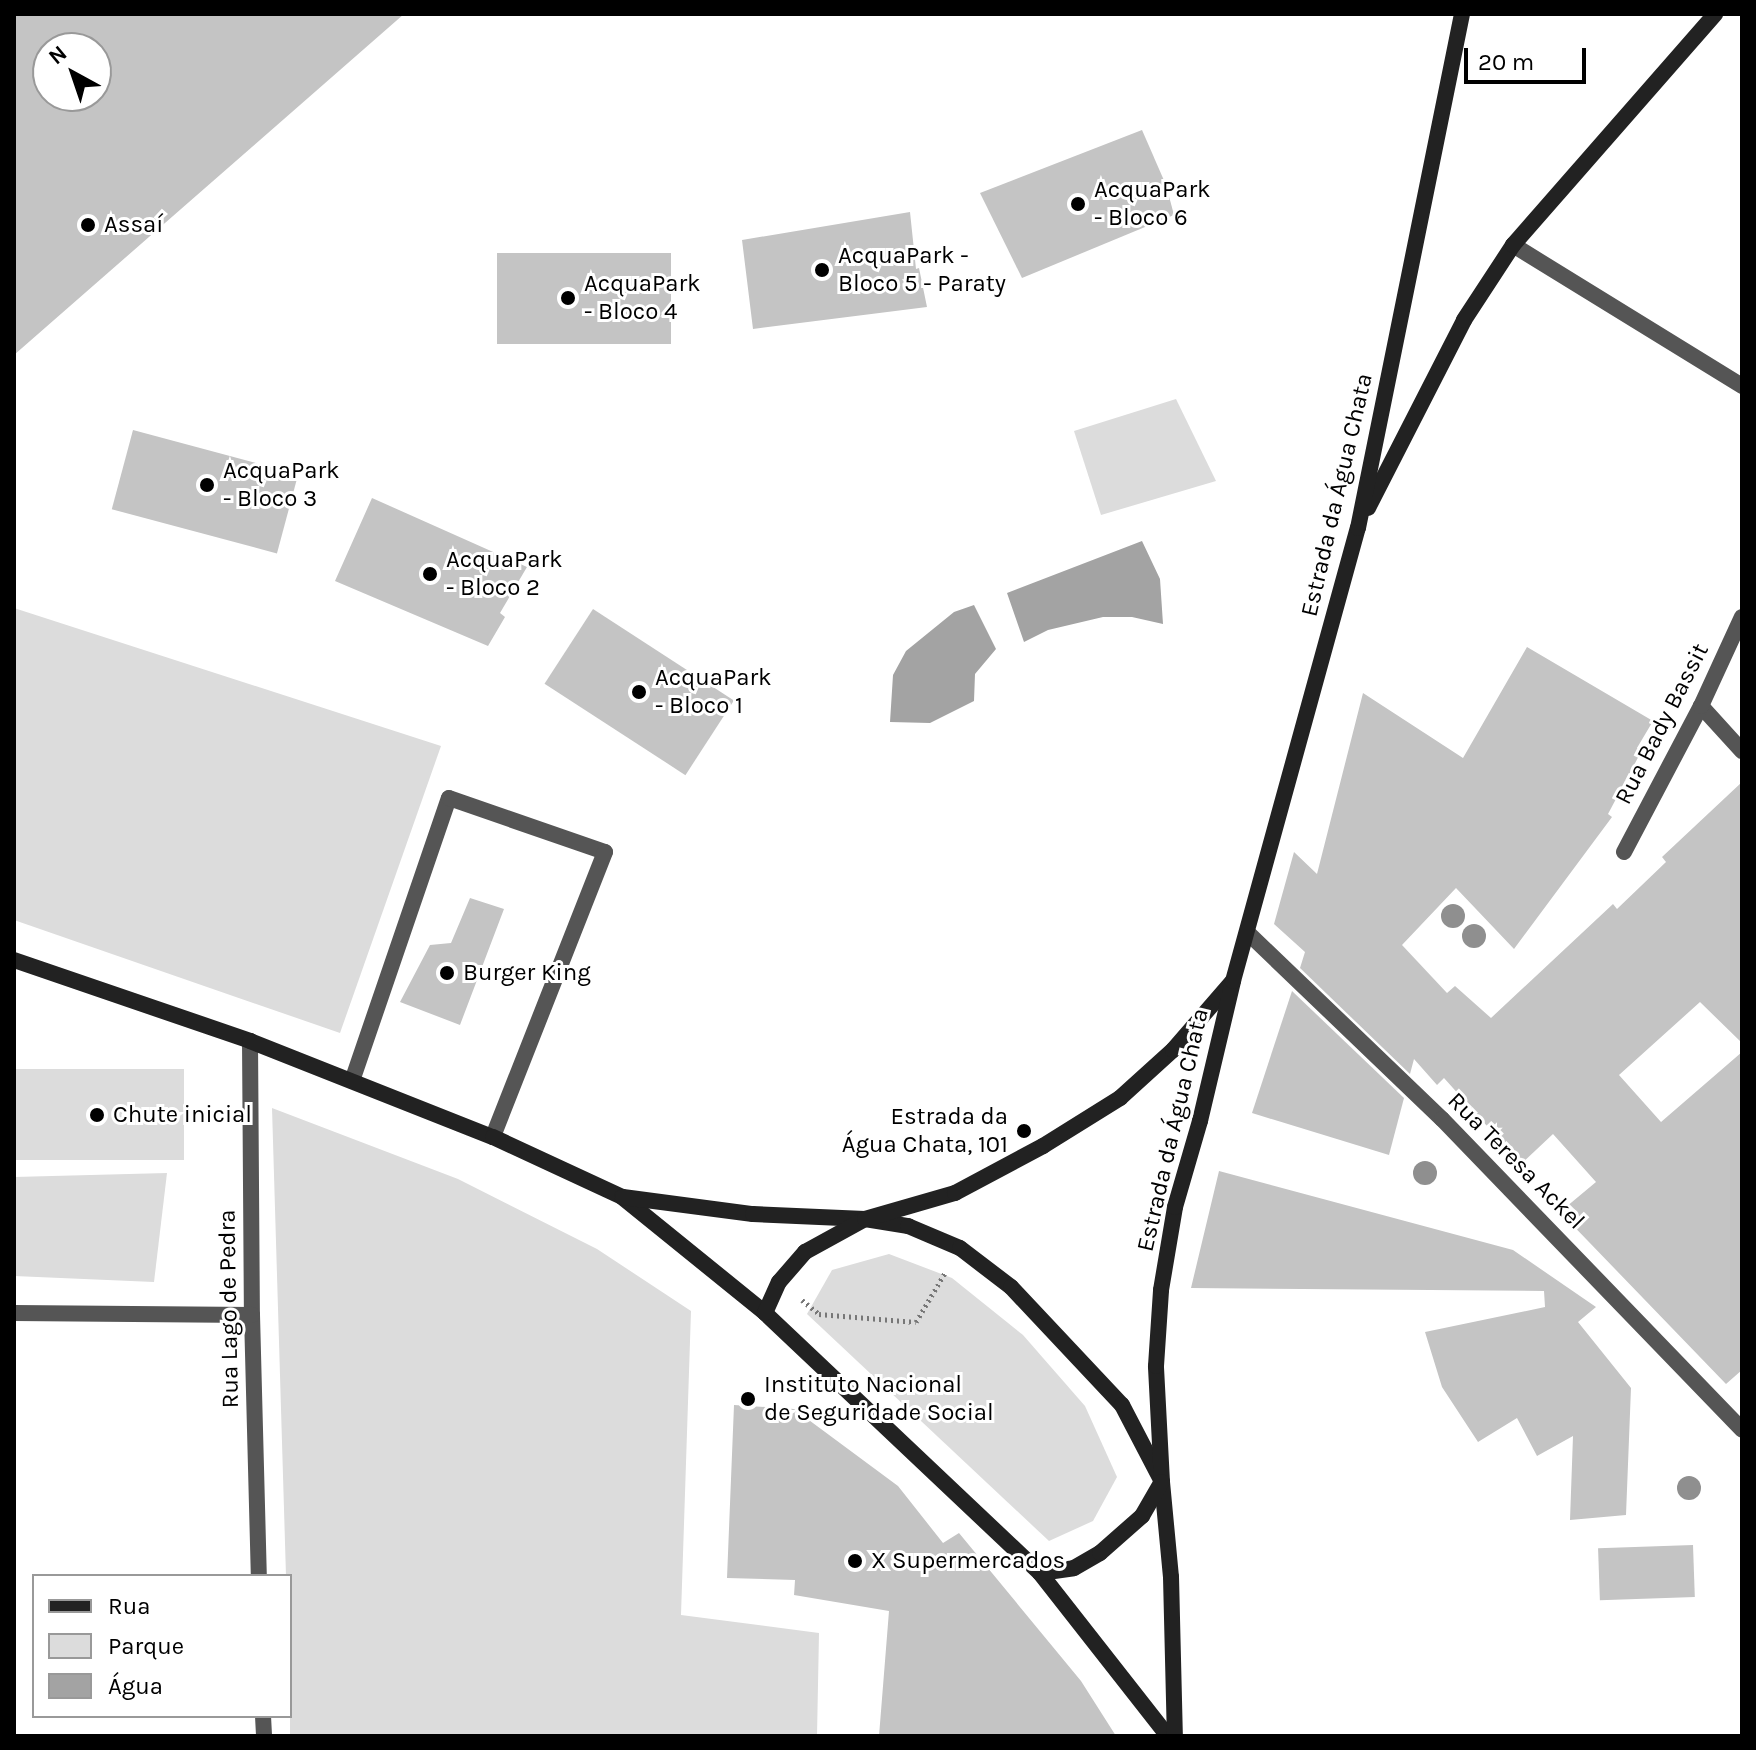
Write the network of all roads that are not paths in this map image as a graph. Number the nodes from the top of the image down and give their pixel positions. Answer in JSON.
{"nodes":[{"id":1,"x":1462,"y":14,"type":"edge"},
{"id":2,"x":1715,"y":14,"type":"edge"},
{"id":3,"x":1513,"y":245,"type":"junction"},
{"id":4,"x":1742,"y":386,"type":"edge"},
{"id":5,"x":1358,"y":528,"type":"junction"},
{"id":6,"x":1742,"y":617,"type":"edge"},
{"id":7,"x":1701,"y":706,"type":"junction"},
{"id":8,"x":1742,"y":751,"type":"edge"},
{"id":9,"x":1624,"y":852,"type":"dead end"},
{"id":10,"x":1248,"y":933,"type":"junction"},
{"id":11,"x":14,"y":960,"type":"edge"},
{"id":12,"x":1233,"y":981,"type":"junction"},
{"id":13,"x":250,"y":1041,"type":"junction"},
{"id":14,"x":352,"y":1081,"type":"junction"},
{"id":15,"x":493,"y":1137,"type":"junction"},
{"id":16,"x":622,"y":1197,"type":"junction"},
{"id":17,"x":865,"y":1219,"type":"junction"},
{"id":18,"x":14,"y":1313,"type":"edge"},
{"id":19,"x":765,"y":1313,"type":"junction"},
{"id":20,"x":252,"y":1315,"type":"junction"},
{"id":21,"x":1742,"y":1430,"type":"edge"},
{"id":22,"x":1162,"y":1482,"type":"junction"},
{"id":23,"x":1040,"y":1573,"type":"junction"},
{"id":24,"x":259,"y":1574,"type":"edge"},
{"id":25,"x":1168,"y":1736,"type":"edge"},
{"id":26,"x":1175,"y":1736,"type":"edge"}],
"edges":[{"from":1,"to":5,"type":"main road","name":"Estrada da Água Chata"},
{"from":2,"to":3,"type":"main road"},
{"from":3,"to":4,"type":"street"},
{"from":3,"to":5,"type":"main road"},
{"from":5,"to":10,"type":"main road","name":"Estrada da Água Chata"},
{"from":6,"to":7,"type":"street","name":"Rua Bady Bassit"},
{"from":7,"to":8,"type":"street"},
{"from":7,"to":9,"type":"street","name":"Rua Bady Bassit"},
{"from":10,"to":12,"type":"main road","name":"Estrada da Água Chata"},
{"from":10,"to":21,"type":"street","name":"Rua Teresa Ackel"},
{"from":11,"to":13,"type":"main road"},
{"from":12,"to":17,"type":"main road","name":"Estrada da Água Chata"},
{"from":12,"to":22,"type":"main road","name":"Estrada da Água Chata"},
{"from":13,"to":14,"type":"main road"},
{"from":13,"to":20,"type":"street","name":"Rua Lago de Pedra"},
{"from":14,"to":15,"type":"main road"},
{"from":14,"to":15,"type":"street"},
{"from":15,"to":16,"type":"main road"},
{"from":16,"to":17,"type":"main road"},
{"from":16,"to":19,"type":"main road"},
{"from":17,"to":19,"type":"main road"},
{"from":17,"to":22,"type":"main road"},
{"from":18,"to":20,"type":"street"},
{"from":19,"to":23,"type":"main road"},
{"from":20,"to":24,"type":"street","name":"Rua Lago de Pedra"},
{"from":22,"to":23,"type":"main road"},
{"from":22,"to":26,"type":"main road","name":"Estrada da Água Chata"},
{"from":23,"to":25,"type":"main road"}]}
